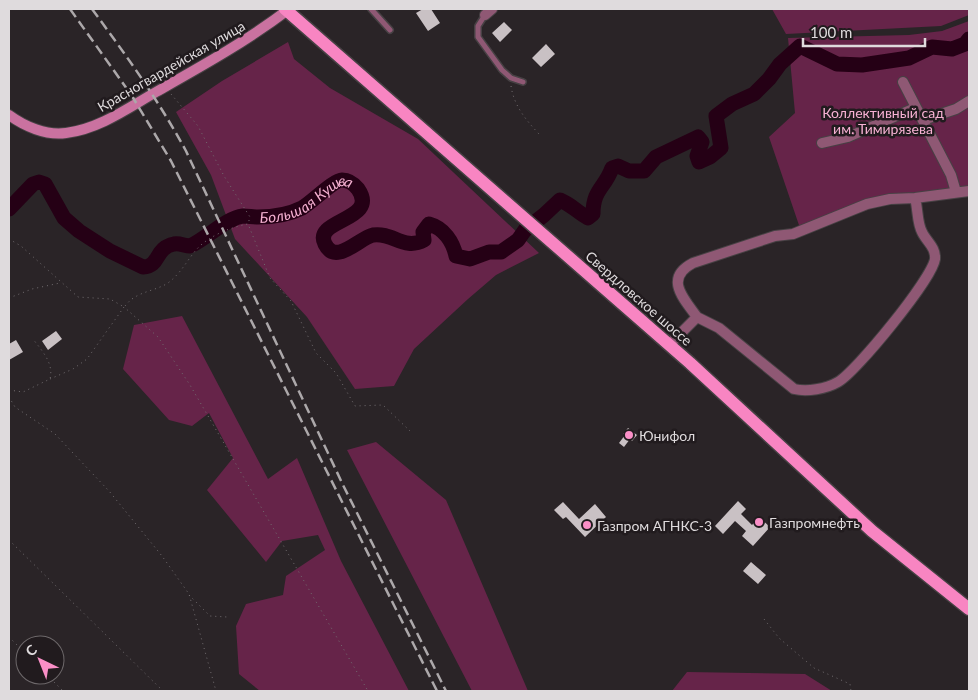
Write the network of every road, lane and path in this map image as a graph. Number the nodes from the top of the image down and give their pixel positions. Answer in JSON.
{"nodes":[{"id":1,"x":287,"y":9,"type":"edge"},
{"id":2,"x":371,"y":9,"type":"edge"},
{"id":3,"x":489,"y":12,"type":"edge"},
{"id":4,"x":390,"y":30,"type":"dead end"},
{"id":5,"x":511,"y":78,"type":"junction"},
{"id":6,"x":523,"y":82,"type":"dead end"},
{"id":7,"x":903,"y":82,"type":"dead end"},
{"id":8,"x":165,"y":87,"type":"junction"},
{"id":9,"x":969,"y":102,"type":"edge"},
{"id":10,"x":915,"y":108,"type":"junction"},
{"id":11,"x":9,"y":114,"type":"edge"},
{"id":12,"x":923,"y":120,"type":"junction"},
{"id":13,"x":539,"y":134,"type":"dead end"},
{"id":14,"x":822,"y":144,"type":"dead end"},
{"id":15,"x":969,"y":191,"type":"edge"},
{"id":16,"x":956,"y":192,"type":"junction"},
{"id":17,"x":915,"y":198,"type":"junction"},
{"id":18,"x":248,"y":224,"type":"junction"},
{"id":19,"x":9,"y":238,"type":"edge"},
{"id":20,"x":62,"y":282,"type":"junction"},
{"id":21,"x":9,"y":298,"type":"edge"},
{"id":22,"x":124,"y":307,"type":"junction"},
{"id":23,"x":697,"y":317,"type":"junction"},
{"id":24,"x":33,"y":339,"type":"dead end"},
{"id":25,"x":669,"y":345,"type":"junction"},
{"id":26,"x":50,"y":379,"type":"junction"},
{"id":27,"x":9,"y":390,"type":"edge"},
{"id":28,"x":9,"y":397,"type":"edge"},
{"id":29,"x":410,"y":431,"type":"dead end"},
{"id":30,"x":9,"y":540,"type":"edge"},
{"id":31,"x":189,"y":594,"type":"junction"},
{"id":32,"x":969,"y":609,"type":"edge"},
{"id":33,"x":227,"y":617,"type":"dead end"},
{"id":34,"x":764,"y":619,"type":"dead end"},
{"id":35,"x":163,"y":691,"type":"edge"},
{"id":36,"x":216,"y":691,"type":"edge"},
{"id":37,"x":368,"y":691,"type":"edge"},
{"id":38,"x":851,"y":691,"type":"edge"}],
"edges":[{"from":1,"to":8,"type":"main road","name":"Красногвардейская улица"},
{"from":1,"to":25,"type":"main road","name":"Свердловское шоссе"},
{"from":2,"to":4,"type":"lane"},
{"from":3,"to":5,"type":"lane"},
{"from":5,"to":6,"type":"lane"},
{"from":5,"to":13,"type":"path"},
{"from":7,"to":10,"type":"street"},
{"from":8,"to":11,"type":"main road","name":"Красногвардейская улица"},
{"from":8,"to":18,"type":"path"},
{"from":9,"to":12,"type":"street"},
{"from":10,"to":12,"type":"street"},
{"from":10,"to":14,"type":"street"},
{"from":12,"to":16,"type":"street"},
{"from":15,"to":16,"type":"street"},
{"from":16,"to":17,"type":"street"},
{"from":17,"to":23,"type":"street"},
{"from":17,"to":23,"type":"street"},
{"from":18,"to":22,"type":"path"},
{"from":18,"to":29,"type":"path"},
{"from":19,"to":20,"type":"path"},
{"from":20,"to":21,"type":"path"},
{"from":20,"to":22,"type":"path"},
{"from":22,"to":26,"type":"path"},
{"from":22,"to":37,"type":"path"},
{"from":23,"to":25,"type":"street"},
{"from":24,"to":26,"type":"path"},
{"from":25,"to":32,"type":"main road","name":"Свердловское шоссе"},
{"from":26,"to":27,"type":"path"},
{"from":28,"to":31,"type":"path"},
{"from":30,"to":35,"type":"path"},
{"from":31,"to":33,"type":"path"},
{"from":31,"to":36,"type":"path"},
{"from":34,"to":38,"type":"path"}]}
